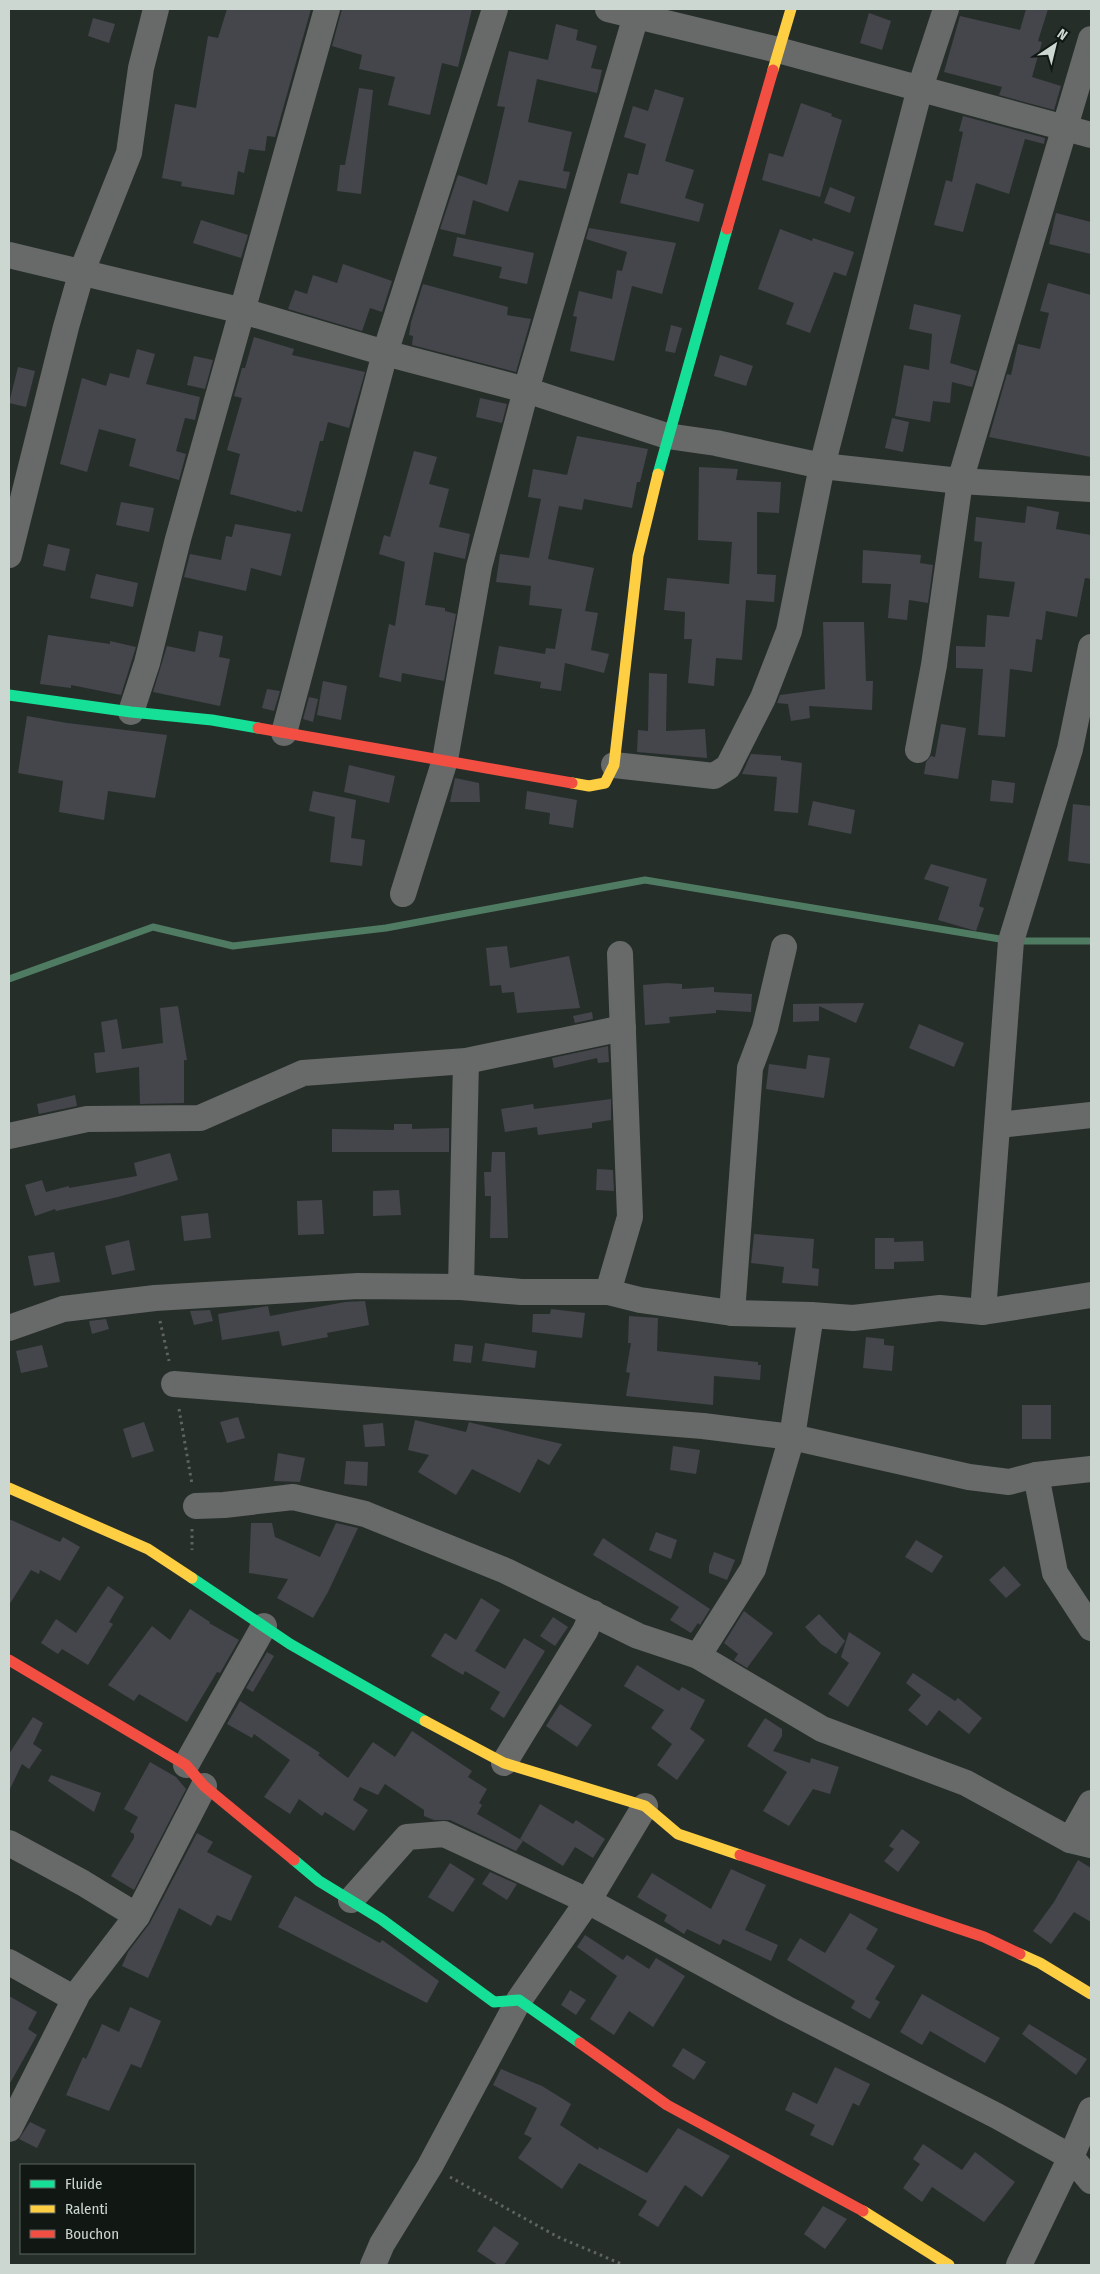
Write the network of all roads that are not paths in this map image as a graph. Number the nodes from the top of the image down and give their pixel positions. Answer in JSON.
{"nodes":[{"id":1,"x":156,"y":9,"type":"edge"},
{"id":2,"x":326,"y":9,"type":"edge"},
{"id":3,"x":495,"y":9,"type":"edge"},
{"id":4,"x":608,"y":9,"type":"edge"},
{"id":5,"x":791,"y":9,"type":"edge"},
{"id":6,"x":946,"y":9,"type":"edge"},
{"id":7,"x":637,"y":13,"type":"edge"},
{"id":8,"x":1091,"y":39,"type":"edge"},
{"id":9,"x":778,"y":50,"type":"junction"},
{"id":10,"x":920,"y":88,"type":"junction"},
{"id":11,"x":1065,"y":128,"type":"junction"},
{"id":12,"x":1091,"y":135,"type":"edge"},
{"id":13,"x":9,"y":255,"type":"edge"},
{"id":14,"x":82,"y":271,"type":"junction"},
{"id":15,"x":243,"y":311,"type":"junction"},
{"id":16,"x":385,"y":353,"type":"junction"},
{"id":17,"x":526,"y":390,"type":"junction"},
{"id":18,"x":667,"y":436,"type":"junction"},
{"id":19,"x":822,"y":466,"type":"junction"},
{"id":20,"x":960,"y":481,"type":"junction"},
{"id":21,"x":1091,"y":489,"type":"edge"},
{"id":22,"x":9,"y":555,"type":"edge"},
{"id":23,"x":1091,"y":647,"type":"edge"},
{"id":24,"x":9,"y":695,"type":"edge"},
{"id":25,"x":131,"y":712,"type":"junction"},
{"id":26,"x":284,"y":733,"type":"junction"},
{"id":27,"x":1081,"y":747,"type":"edge"},
{"id":28,"x":918,"y":750,"type":"dead end"},
{"id":29,"x":445,"y":760,"type":"junction"},
{"id":30,"x":614,"y":765,"type":"junction"},
{"id":31,"x":403,"y":894,"type":"dead end"},
{"id":32,"x":784,"y":947,"type":"dead end"},
{"id":33,"x":620,"y":954,"type":"dead end"},
{"id":34,"x":623,"y":1028,"type":"junction"},
{"id":35,"x":466,"y":1060,"type":"junction"},
{"id":36,"x":1091,"y":1115,"type":"edge"},
{"id":37,"x":999,"y":1125,"type":"junction"},
{"id":38,"x":9,"y":1136,"type":"edge"},
{"id":39,"x":461,"y":1287,"type":"junction"},
{"id":40,"x":608,"y":1292,"type":"junction"},
{"id":41,"x":1091,"y":1295,"type":"edge"},
{"id":42,"x":983,"y":1312,"type":"junction"},
{"id":43,"x":732,"y":1313,"type":"junction"},
{"id":44,"x":812,"y":1315,"type":"junction"},
{"id":45,"x":9,"y":1328,"type":"edge"},
{"id":46,"x":174,"y":1384,"type":"road end"},
{"id":47,"x":792,"y":1437,"type":"junction"},
{"id":48,"x":1091,"y":1469,"type":"edge"},
{"id":49,"x":1036,"y":1476,"type":"junction"},
{"id":50,"x":9,"y":1488,"type":"edge"},
{"id":51,"x":196,"y":1506,"type":"road end"},
{"id":52,"x":593,"y":1613,"type":"junction"},
{"id":53,"x":264,"y":1626,"type":"junction"},
{"id":54,"x":1091,"y":1628,"type":"edge"},
{"id":55,"x":698,"y":1656,"type":"junction"},
{"id":56,"x":9,"y":1660,"type":"edge"},
{"id":57,"x":504,"y":1763,"type":"junction"},
{"id":58,"x":186,"y":1765,"type":"junction"},
{"id":59,"x":204,"y":1786,"type":"junction"},
{"id":60,"x":1091,"y":1803,"type":"edge"},
{"id":61,"x":645,"y":1806,"type":"junction"},
{"id":62,"x":1081,"y":1842,"type":"edge"},
{"id":63,"x":9,"y":1843,"type":"edge"},
{"id":64,"x":351,"y":1900,"type":"junction"},
{"id":65,"x":588,"y":1902,"type":"junction"},
{"id":66,"x":137,"y":1916,"type":"junction"},
{"id":67,"x":9,"y":1962,"type":"edge"},
{"id":68,"x":1091,"y":1994,"type":"edge"},
{"id":69,"x":75,"y":1999,"type":"junction"},
{"id":70,"x":519,"y":2000,"type":"junction"},
{"id":71,"x":1091,"y":2110,"type":"edge"},
{"id":72,"x":9,"y":2129,"type":"edge"},
{"id":73,"x":1071,"y":2157,"type":"junction"},
{"id":74,"x":1091,"y":2182,"type":"edge"},
{"id":75,"x":373,"y":2265,"type":"edge"},
{"id":76,"x":948,"y":2265,"type":"edge"},
{"id":77,"x":1020,"y":2265,"type":"edge"}],
"edges":[{"from":1,"to":14,"type":"street"},
{"from":2,"to":15,"type":"street"},
{"from":3,"to":16,"type":"street"},
{"from":4,"to":7,"type":"street"},
{"from":5,"to":9,"type":"street"},
{"from":6,"to":10,"type":"street"},
{"from":7,"to":9,"type":"street"},
{"from":7,"to":17,"type":"street"},
{"from":8,"to":11,"type":"street"},
{"from":9,"to":10,"type":"street"},
{"from":9,"to":18,"type":"street"},
{"from":10,"to":11,"type":"street"},
{"from":10,"to":19,"type":"street"},
{"from":11,"to":12,"type":"street"},
{"from":11,"to":20,"type":"street"},
{"from":13,"to":14,"type":"street"},
{"from":14,"to":15,"type":"street"},
{"from":14,"to":22,"type":"street"},
{"from":15,"to":16,"type":"street"},
{"from":15,"to":25,"type":"street"},
{"from":16,"to":17,"type":"street"},
{"from":16,"to":26,"type":"street"},
{"from":17,"to":18,"type":"street"},
{"from":17,"to":29,"type":"street"},
{"from":18,"to":19,"type":"street"},
{"from":18,"to":30,"type":"street"},
{"from":19,"to":20,"type":"street"},
{"from":19,"to":30,"type":"street"},
{"from":20,"to":21,"type":"street"},
{"from":20,"to":28,"type":"street"},
{"from":23,"to":27,"type":"street"},
{"from":24,"to":25,"type":"street"},
{"from":25,"to":26,"type":"street"},
{"from":26,"to":29,"type":"street"},
{"from":27,"to":37,"type":"street"},
{"from":29,"to":30,"type":"street"},
{"from":29,"to":31,"type":"street"},
{"from":32,"to":43,"type":"street"},
{"from":33,"to":34,"type":"street"},
{"from":34,"to":35,"type":"street"},
{"from":34,"to":40,"type":"street"},
{"from":35,"to":38,"type":"street"},
{"from":35,"to":39,"type":"street"},
{"from":36,"to":37,"type":"street"},
{"from":37,"to":42,"type":"street"},
{"from":39,"to":40,"type":"street"},
{"from":39,"to":45,"type":"street"},
{"from":40,"to":43,"type":"street"},
{"from":41,"to":42,"type":"street"},
{"from":42,"to":44,"type":"street"},
{"from":43,"to":44,"type":"street"},
{"from":44,"to":47,"type":"street"},
{"from":46,"to":47,"type":"street"},
{"from":47,"to":49,"type":"street"},
{"from":47,"to":55,"type":"street"},
{"from":48,"to":49,"type":"street"},
{"from":49,"to":54,"type":"street"},
{"from":50,"to":53,"type":"street"},
{"from":51,"to":52,"type":"street"},
{"from":52,"to":55,"type":"street"},
{"from":52,"to":57,"type":"street"},
{"from":53,"to":57,"type":"street"},
{"from":53,"to":58,"type":"street"},
{"from":55,"to":62,"type":"street"},
{"from":56,"to":58,"type":"street"},
{"from":57,"to":61,"type":"street"},
{"from":58,"to":59,"type":"street"},
{"from":59,"to":64,"type":"street"},
{"from":59,"to":66,"type":"street"},
{"from":60,"to":62,"type":"street"},
{"from":61,"to":65,"type":"street"},
{"from":61,"to":68,"type":"street"},
{"from":63,"to":66,"type":"street"},
{"from":64,"to":65,"type":"street"},
{"from":64,"to":70,"type":"street"},
{"from":65,"to":70,"type":"street"},
{"from":65,"to":73,"type":"street"},
{"from":66,"to":69,"type":"street"},
{"from":67,"to":69,"type":"street"},
{"from":69,"to":72,"type":"street"},
{"from":70,"to":75,"type":"street"},
{"from":70,"to":76,"type":"street"},
{"from":71,"to":73,"type":"street"},
{"from":73,"to":74,"type":"street"},
{"from":73,"to":77,"type":"street"}]}
